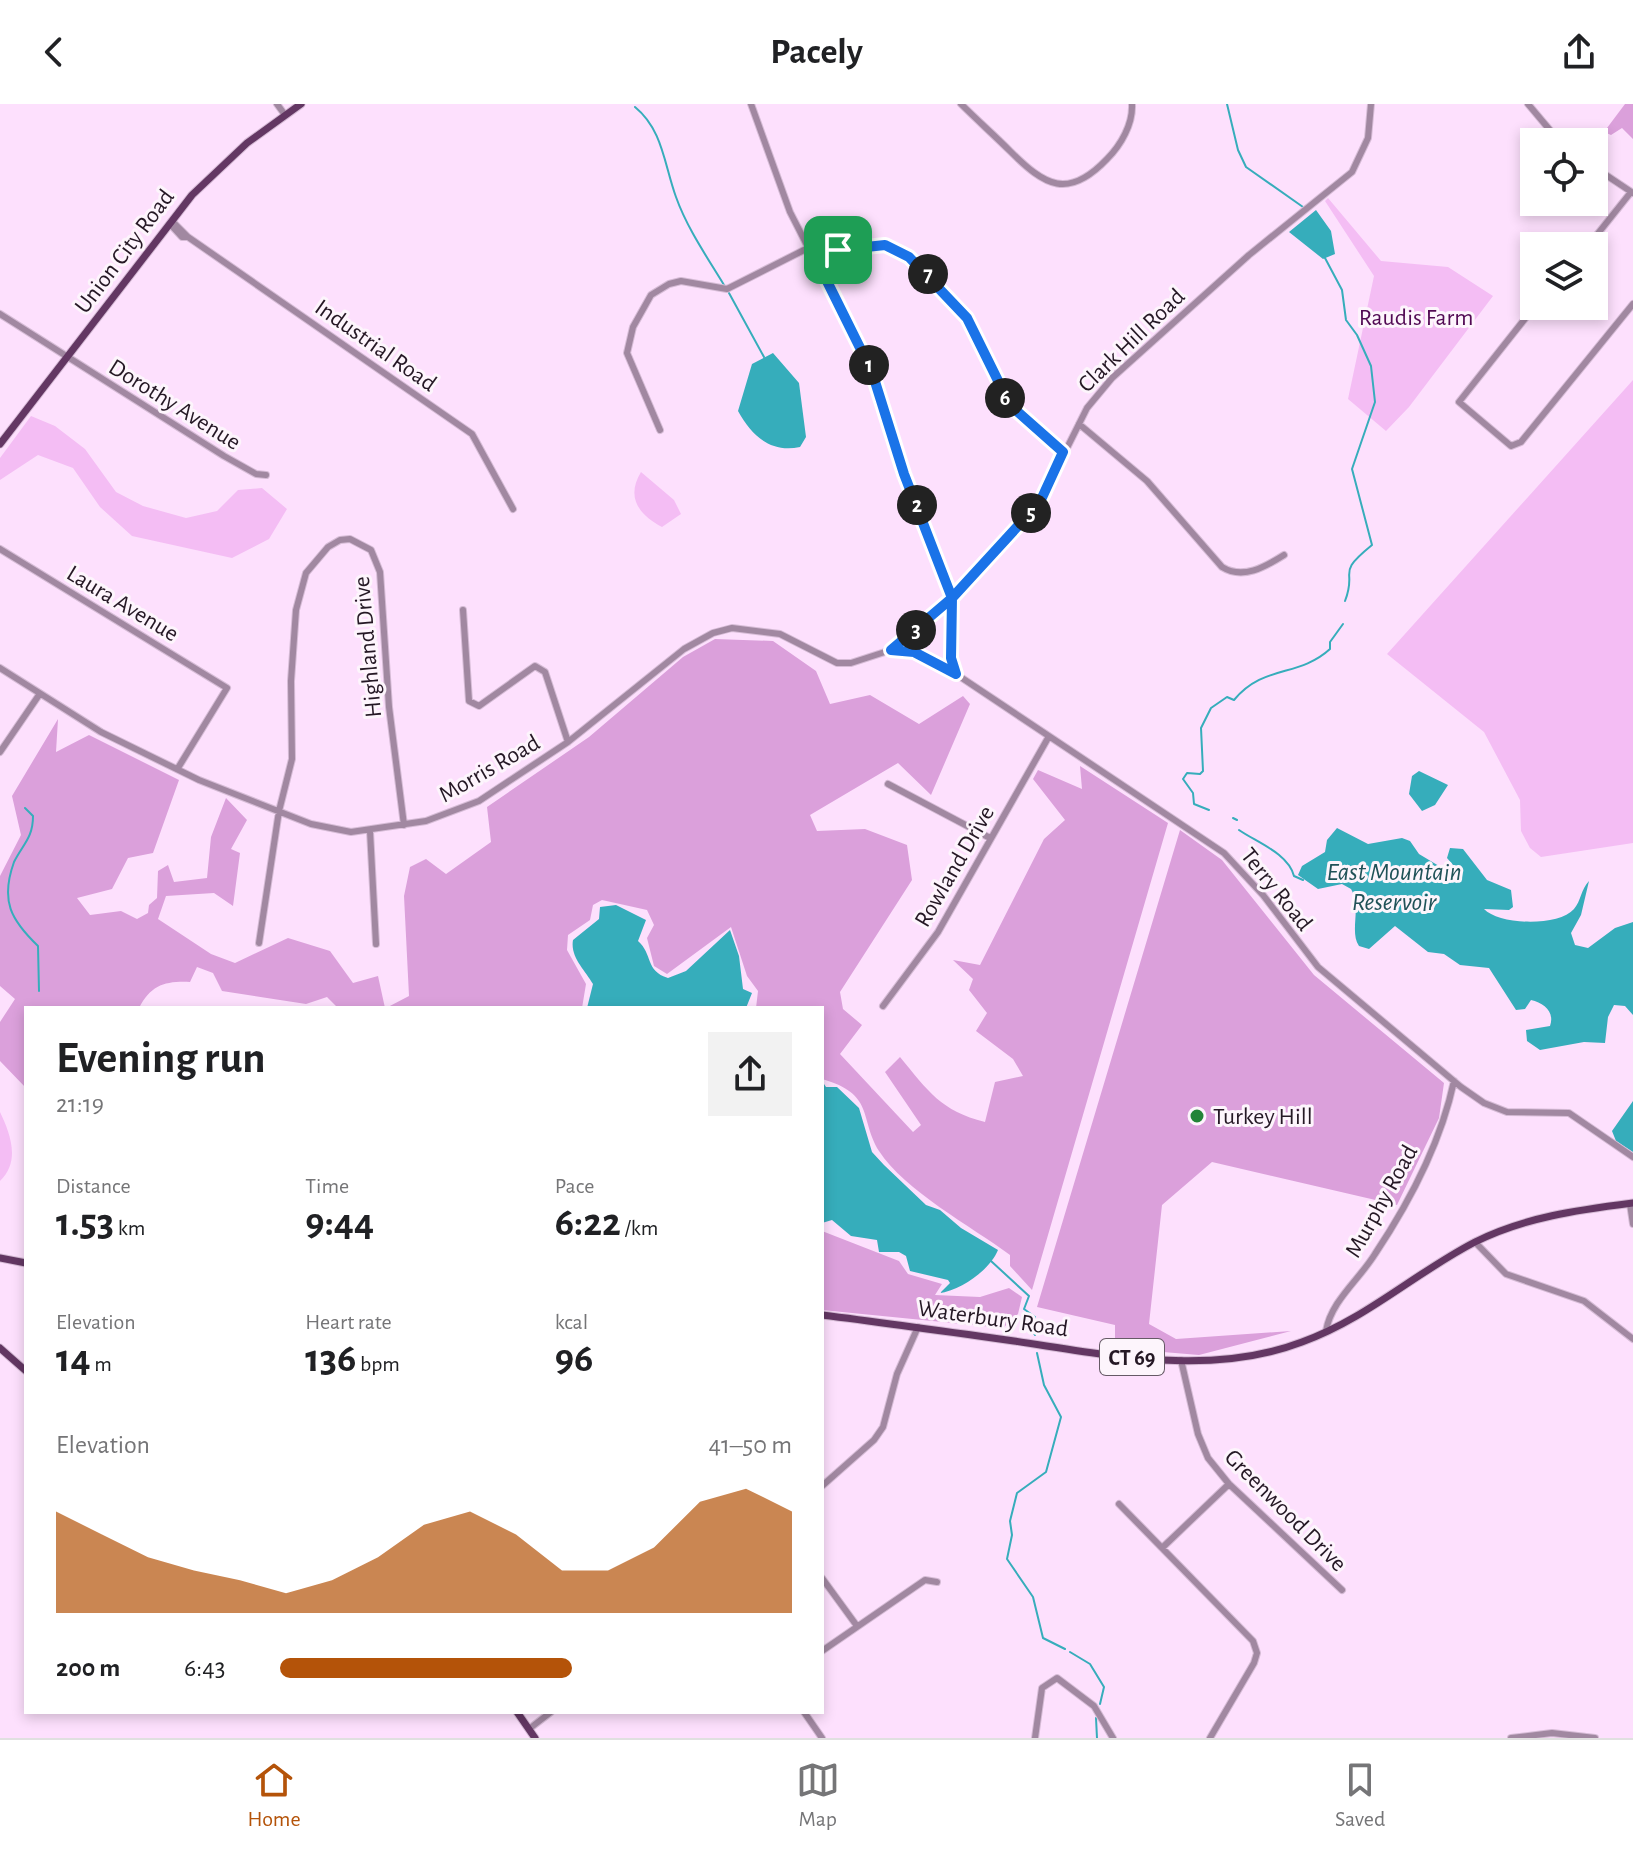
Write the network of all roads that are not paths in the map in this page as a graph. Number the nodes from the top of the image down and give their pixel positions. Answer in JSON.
{"nodes":[{"id":1,"x":277,"y":104,"type":"edge"},
{"id":2,"x":301,"y":104,"type":"edge"},
{"id":3,"x":751,"y":104,"type":"edge"},
{"id":4,"x":961,"y":104,"type":"edge"},
{"id":5,"x":1132,"y":104,"type":"edge"},
{"id":6,"x":1371,"y":104,"type":"edge"},
{"id":7,"x":1528,"y":104,"type":"edge"},
{"id":8,"x":285,"y":115,"type":"junction"},
{"id":9,"x":1548,"y":128,"type":"edge"},
{"id":10,"x":1608,"y":177,"type":"edge"},
{"id":11,"x":1632,"y":193,"type":"edge"},
{"id":12,"x":170,"y":224,"type":"junction"},
{"id":13,"x":1600,"y":232,"type":"edge"},
{"id":14,"x":810,"y":247,"type":"junction"},
{"id":15,"x":814,"y":255,"type":"junction"},
{"id":16,"x":1633,"y":304,"type":"edge"},
{"id":17,"x":0,"y":314,"type":"edge"},
{"id":18,"x":1524,"y":320,"type":"edge"},
{"id":19,"x":67,"y":359,"type":"junction"},
{"id":20,"x":1079,"y":424,"type":"junction"},
{"id":21,"x":660,"y":430,"type":"dead end"},
{"id":22,"x":0,"y":444,"type":"edge"},
{"id":23,"x":1063,"y":452,"type":"junction"},
{"id":24,"x":266,"y":475,"type":"dead end"},
{"id":25,"x":513,"y":509,"type":"dead end"},
{"id":26,"x":0,"y":549,"type":"edge"},
{"id":27,"x":1284,"y":555,"type":"dead end"},
{"id":28,"x":952,"y":598,"type":"junction"},
{"id":29,"x":463,"y":610,"type":"dead end"},
{"id":30,"x":891,"y":650,"type":"junction"},
{"id":31,"x":0,"y":668,"type":"edge"},
{"id":32,"x":956,"y":674,"type":"junction"},
{"id":33,"x":39,"y":695,"type":"junction"},
{"id":34,"x":1048,"y":738,"type":"junction"},
{"id":35,"x":568,"y":742,"type":"junction"},
{"id":36,"x":0,"y":752,"type":"edge"},
{"id":37,"x":178,"y":768,"type":"junction"},
{"id":38,"x":888,"y":784,"type":"dead end"},
{"id":39,"x":279,"y":811,"type":"junction"},
{"id":40,"x":404,"y":825,"type":"junction"},
{"id":41,"x":370,"y":831,"type":"junction"},
{"id":42,"x":990,"y":838,"type":"junction"},
{"id":43,"x":259,"y":943,"type":"dead end"},
{"id":44,"x":376,"y":944,"type":"dead end"},
{"id":45,"x":883,"y":1006,"type":"dead end"},
{"id":46,"x":1454,"y":1081,"type":"junction"},
{"id":47,"x":1633,"y":1157,"type":"edge"},
{"id":48,"x":1631,"y":1203,"type":"edge"},
{"id":49,"x":1633,"y":1224,"type":"edge"},
{"id":50,"x":1475,"y":1242,"type":"junction"},
{"id":51,"x":0,"y":1258,"type":"edge"},
{"id":52,"x":24,"y":1263,"type":"edge"},
{"id":53,"x":824,"y":1315,"type":"edge"},
{"id":54,"x":918,"y":1327,"type":"junction"},
{"id":55,"x":1326,"y":1331,"type":"junction"},
{"id":56,"x":1633,"y":1339,"type":"edge"},
{"id":57,"x":0,"y":1348,"type":"edge"},
{"id":58,"x":1181,"y":1360,"type":"junction"},
{"id":59,"x":24,"y":1369,"type":"edge"},
{"id":60,"x":824,"y":1484,"type":"edge"},
{"id":61,"x":1229,"y":1484,"type":"junction"},
{"id":62,"x":1119,"y":1504,"type":"dead end"},
{"id":63,"x":1162,"y":1548,"type":"junction"},
{"id":64,"x":824,"y":1581,"type":"edge"},
{"id":65,"x":937,"y":1582,"type":"dead end"},
{"id":66,"x":1342,"y":1590,"type":"dead end"},
{"id":67,"x":857,"y":1626,"type":"junction"},
{"id":68,"x":824,"y":1650,"type":"edge"},
{"id":69,"x":518,"y":1714,"type":"edge"},
{"id":70,"x":548,"y":1714,"type":"edge"},
{"id":71,"x":805,"y":1714,"type":"edge"},
{"id":72,"x":529,"y":1729,"type":"junction"},
{"id":73,"x":535,"y":1738,"type":"edge"},
{"id":74,"x":822,"y":1738,"type":"edge"},
{"id":75,"x":1035,"y":1738,"type":"edge"},
{"id":76,"x":1113,"y":1738,"type":"edge"},
{"id":77,"x":1210,"y":1738,"type":"edge"},
{"id":78,"x":1511,"y":1738,"type":"edge"},
{"id":79,"x":1595,"y":1738,"type":"edge"}],
"edges":[{"from":1,"to":8,"type":"street"},
{"from":2,"to":8,"type":"main road","name":"Union City Road"},
{"from":3,"to":14,"type":"street"},
{"from":4,"to":5,"type":"street"},
{"from":6,"to":20,"type":"street","name":"Clark Hill Road"},
{"from":7,"to":9,"type":"street"},
{"from":8,"to":12,"type":"main road","name":"Union City Road"},
{"from":10,"to":11,"type":"street"},
{"from":11,"to":13,"type":"street"},
{"from":12,"to":19,"type":"main road","name":"Union City Road"},
{"from":12,"to":25,"type":"street","name":"Industrial Road"},
{"from":14,"to":15,"type":"street"},
{"from":14,"to":21,"type":"street"},
{"from":15,"to":23,"type":"street"},
{"from":15,"to":28,"type":"street"},
{"from":16,"to":18,"type":"street"},
{"from":17,"to":19,"type":"street","name":"Dorothy Avenue"},
{"from":19,"to":22,"type":"main road","name":"Union City Road"},
{"from":19,"to":24,"type":"street","name":"Dorothy Avenue"},
{"from":20,"to":23,"type":"street","name":"Clark Hill Road"},
{"from":20,"to":27,"type":"street"},
{"from":23,"to":28,"type":"street","name":"Clark Hill Road"},
{"from":26,"to":37,"type":"street","name":"Laura Avenue"},
{"from":28,"to":30,"type":"street","name":"Clark Hill Road"},
{"from":28,"to":32,"type":"street"},
{"from":29,"to":35,"type":"street"},
{"from":30,"to":32,"type":"street","name":"Terry Road"},
{"from":30,"to":35,"type":"street","name":"Morris Road"},
{"from":31,"to":33,"type":"street","name":"Morris Road"},
{"from":32,"to":34,"type":"street","name":"Terry Road"},
{"from":33,"to":36,"type":"street"},
{"from":33,"to":37,"type":"street","name":"Morris Road"},
{"from":34,"to":42,"type":"street","name":"Rowland Drive"},
{"from":34,"to":46,"type":"street","name":"Terry Road"},
{"from":35,"to":40,"type":"street","name":"Morris Road"},
{"from":37,"to":39,"type":"street","name":"Morris Road"},
{"from":38,"to":42,"type":"street"},
{"from":39,"to":40,"type":"street","name":"Highland Drive"},
{"from":39,"to":41,"type":"street","name":"Morris Road"},
{"from":39,"to":43,"type":"street","name":"Highland Drive"},
{"from":40,"to":41,"type":"street","name":"Morris Road"},
{"from":41,"to":44,"type":"street"},
{"from":42,"to":45,"type":"street","name":"Rowland Drive"},
{"from":46,"to":47,"type":"street","name":"Terry Road"},
{"from":46,"to":55,"type":"street","name":"Murphy Road"},
{"from":48,"to":49,"type":"street"},
{"from":48,"to":50,"type":"main road","number":"CT 69"},
{"from":50,"to":55,"type":"main road","name":"Waterbury Road","number":"CT 69"},
{"from":50,"to":56,"type":"street"},
{"from":51,"to":52,"type":"main road"},
{"from":53,"to":54,"type":"main road","name":"Waterbury Road","number":"CT 69"},
{"from":54,"to":58,"type":"main road","name":"Waterbury Road","number":"CT 69"},
{"from":54,"to":60,"type":"street"},
{"from":55,"to":58,"type":"main road","name":"Waterbury Road","number":"CT 69"},
{"from":57,"to":59,"type":"main road"},
{"from":58,"to":61,"type":"street","name":"Greenwood Drive"},
{"from":61,"to":63,"type":"street"},
{"from":61,"to":66,"type":"street","name":"Greenwood Drive"},
{"from":62,"to":63,"type":"street"},
{"from":63,"to":77,"type":"street"},
{"from":64,"to":67,"type":"street"},
{"from":65,"to":67,"type":"street"},
{"from":67,"to":68,"type":"street"},
{"from":69,"to":72,"type":"main road"},
{"from":70,"to":72,"type":"street"},
{"from":71,"to":74,"type":"street"},
{"from":72,"to":73,"type":"main road"},
{"from":75,"to":76,"type":"street"},
{"from":78,"to":79,"type":"street"}]}
